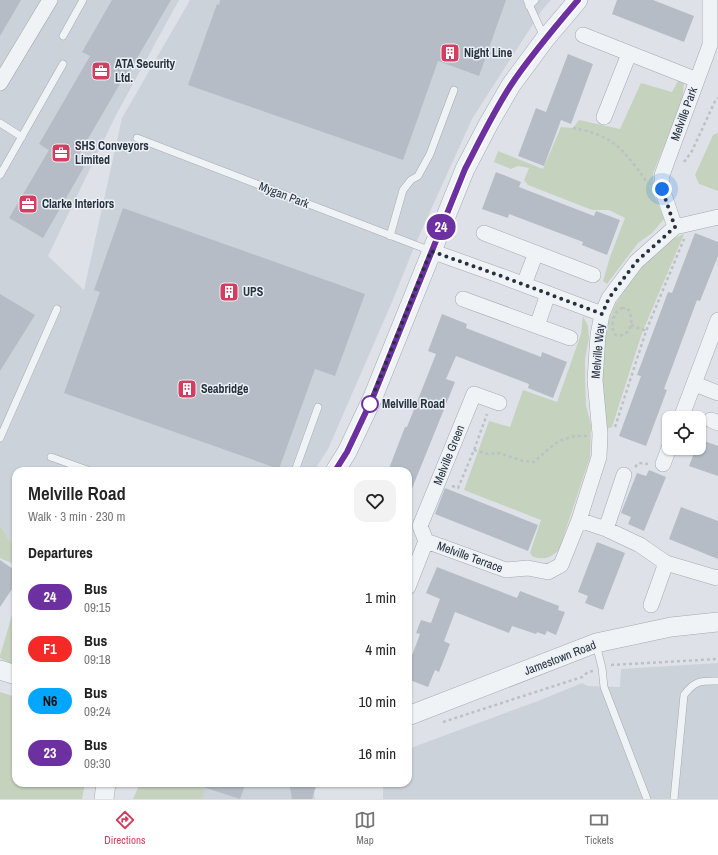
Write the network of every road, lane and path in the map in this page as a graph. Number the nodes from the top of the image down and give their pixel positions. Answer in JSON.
{"nodes":[{"id":1,"x":50,"y":0,"type":"edge"},
{"id":2,"x":84,"y":0,"type":"edge"},
{"id":3,"x":536,"y":0,"type":"edge"},
{"id":4,"x":578,"y":0,"type":"edge"},
{"id":5,"x":710,"y":0,"type":"edge"},
{"id":6,"x":528,"y":3,"type":"edge"},
{"id":7,"x":63,"y":36,"type":"dead end"},
{"id":8,"x":583,"y":36,"type":"dead end"},
{"id":9,"x":544,"y":39,"type":"junction"},
{"id":10,"x":629,"y":54,"type":"junction"},
{"id":11,"x":63,"y":64,"type":"dead end"},
{"id":12,"x":1,"y":77,"type":"edge"},
{"id":13,"x":697,"y":80,"type":"junction"},
{"id":14,"x":454,"y":90,"type":"dead end"},
{"id":15,"x":718,"y":98,"type":"edge"},
{"id":16,"x":604,"y":117,"type":"dead end"},
{"id":17,"x":0,"y":123,"type":"edge"},
{"id":18,"x":573,"y":128,"type":"dead end"},
{"id":19,"x":22,"y":137,"type":"junction"},
{"id":20,"x":137,"y":138,"type":"dead end"},
{"id":21,"x":683,"y":164,"type":"dead end"},
{"id":22,"x":0,"y":175,"type":"edge"},
{"id":23,"x":663,"y":193,"type":"junction"},
{"id":24,"x":718,"y":217,"type":"edge"},
{"id":25,"x":692,"y":222,"type":"junction"},
{"id":26,"x":675,"y":227,"type":"junction"},
{"id":27,"x":484,"y":233,"type":"dead end"},
{"id":28,"x":390,"y":236,"type":"junction"},
{"id":29,"x":431,"y":251,"type":"junction"},
{"id":30,"x":536,"y":253,"type":"junction"},
{"id":31,"x":592,"y":275,"type":"dead end"},
{"id":32,"x":524,"y":284,"type":"junction"},
{"id":33,"x":548,"y":294,"type":"junction"},
{"id":34,"x":463,"y":299,"type":"dead end"},
{"id":35,"x":57,"y":309,"type":"dead end"},
{"id":36,"x":602,"y":314,"type":"junction"},
{"id":37,"x":718,"y":320,"type":"edge"},
{"id":38,"x":631,"y":325,"type":"junction"},
{"id":39,"x":537,"y":326,"type":"junction"},
{"id":40,"x":646,"y":331,"type":"junction"},
{"id":41,"x":570,"y":338,"type":"dead end"},
{"id":42,"x":694,"y":384,"type":"junction"},
{"id":43,"x":718,"y":393,"type":"edge"},
{"id":44,"x":495,"y":402,"type":"joint"},
{"id":45,"x":318,"y":407,"type":"dead end"},
{"id":46,"x":684,"y":411,"type":"edge"},
{"id":47,"x":600,"y":434,"type":"junction"},
{"id":48,"x":0,"y":438,"type":"edge"},
{"id":49,"x":474,"y":450,"type":"junction"},
{"id":50,"x":666,"y":455,"type":"edge"},
{"id":51,"x":52,"y":457,"type":"dead end"},
{"id":52,"x":663,"y":464,"type":"joint"},
{"id":53,"x":79,"y":467,"type":"edge"},
{"id":54,"x":296,"y":467,"type":"edge"},
{"id":55,"x":338,"y":467,"type":"edge"},
{"id":56,"x":624,"y":475,"type":"joint"},
{"id":57,"x":438,"y":481,"type":"junction"},
{"id":58,"x":579,"y":520,"type":"junction"},
{"id":59,"x":414,"y":523,"type":"edge"},
{"id":60,"x":606,"y":529,"type":"junction"},
{"id":61,"x":426,"y":541,"type":"junction"},
{"id":62,"x":666,"y":563,"type":"junction"},
{"id":63,"x":412,"y":577,"type":"edge"},
{"id":64,"x":718,"y":577,"type":"edge"},
{"id":65,"x":651,"y":605,"type":"dead end"},
{"id":66,"x":718,"y":622,"type":"edge"},
{"id":67,"x":596,"y":643,"type":"junction"},
{"id":68,"x":718,"y":659,"type":"edge"},
{"id":69,"x":602,"y":668,"type":"junction"},
{"id":70,"x":0,"y":670,"type":"edge"},
{"id":71,"x":12,"y":674,"type":"edge"},
{"id":72,"x":718,"y":682,"type":"edge"},
{"id":73,"x":412,"y":714,"type":"edge"},
{"id":74,"x":441,"y":722,"type":"dead end"},
{"id":75,"x":106,"y":787,"type":"edge"},
{"id":76,"x":646,"y":798,"type":"edge"},
{"id":77,"x":104,"y":799,"type":"edge"},
{"id":78,"x":674,"y":799,"type":"edge"}],
"edges":[{"from":1,"to":12,"type":"street"},
{"from":2,"to":7,"type":"lane"},
{"from":3,"to":6,"type":"lane"},
{"from":4,"to":9,"type":"street"},
{"from":5,"to":13,"type":"street","name":"Melville Park"},
{"from":6,"to":9,"type":"lane"},
{"from":8,"to":10,"type":"street"},
{"from":9,"to":29,"type":"street"},
{"from":10,"to":13,"type":"street"},
{"from":10,"to":16,"type":"street"},
{"from":11,"to":19,"type":"lane"},
{"from":13,"to":23,"type":"street","name":"Melville Park"},
{"from":14,"to":28,"type":"lane"},
{"from":15,"to":21,"type":"path"},
{"from":17,"to":19,"type":"lane"},
{"from":18,"to":23,"type":"path"},
{"from":19,"to":22,"type":"lane"},
{"from":20,"to":28,"type":"lane","name":"Mygan Park"},
{"from":23,"to":26,"type":"street","name":"Melville Park"},
{"from":24,"to":25,"type":"street","name":"Melville Way"},
{"from":25,"to":26,"type":"street","name":"Melville Way"},
{"from":25,"to":40,"type":"path"},
{"from":26,"to":36,"type":"street","name":"Melville Way"},
{"from":27,"to":30,"type":"street"},
{"from":28,"to":29,"type":"lane","name":"Mygan Park"},
{"from":29,"to":32,"type":"street"},
{"from":29,"to":55,"type":"street"},
{"from":30,"to":31,"type":"street"},
{"from":30,"to":32,"type":"street"},
{"from":32,"to":33,"type":"street"},
{"from":33,"to":36,"type":"street"},
{"from":33,"to":39,"type":"street"},
{"from":34,"to":39,"type":"street"},
{"from":35,"to":48,"type":"lane"},
{"from":36,"to":47,"type":"street","name":"Melville Way"},
{"from":37,"to":42,"type":"street"},
{"from":38,"to":38,"type":"path"},
{"from":38,"to":40,"type":"path"},
{"from":39,"to":41,"type":"street"},
{"from":40,"to":47,"type":"path"},
{"from":42,"to":43,"type":"street"},
{"from":42,"to":46,"type":"street"},
{"from":44,"to":49,"type":"path"},
{"from":44,"to":57,"type":"street","name":"Melville Green"},
{"from":45,"to":54,"type":"lane"},
{"from":47,"to":49,"type":"path"},
{"from":47,"to":58,"type":"street","name":"Melville Way"},
{"from":49,"to":57,"type":"path"},
{"from":50,"to":52,"type":"street"},
{"from":51,"to":53,"type":"lane"},
{"from":52,"to":56,"type":"path"},
{"from":56,"to":60,"type":"street"},
{"from":57,"to":59,"type":"street","name":"Melville Green"},
{"from":58,"to":60,"type":"street"},
{"from":58,"to":61,"type":"street","name":"Melville Terrace"},
{"from":59,"to":61,"type":"street","name":"Melville Green"},
{"from":60,"to":62,"type":"street"},
{"from":61,"to":63,"type":"street"},
{"from":62,"to":64,"type":"street"},
{"from":62,"to":65,"type":"street"},
{"from":66,"to":67,"type":"street","name":"Jamestown Road"},
{"from":67,"to":69,"type":"lane"},
{"from":67,"to":73,"type":"street","name":"Jamestown Road"},
{"from":68,"to":69,"type":"path"},
{"from":69,"to":74,"type":"path"},
{"from":69,"to":76,"type":"lane"},
{"from":70,"to":71,"type":"street"},
{"from":72,"to":78,"type":"lane"},
{"from":75,"to":77,"type":"street"}]}
